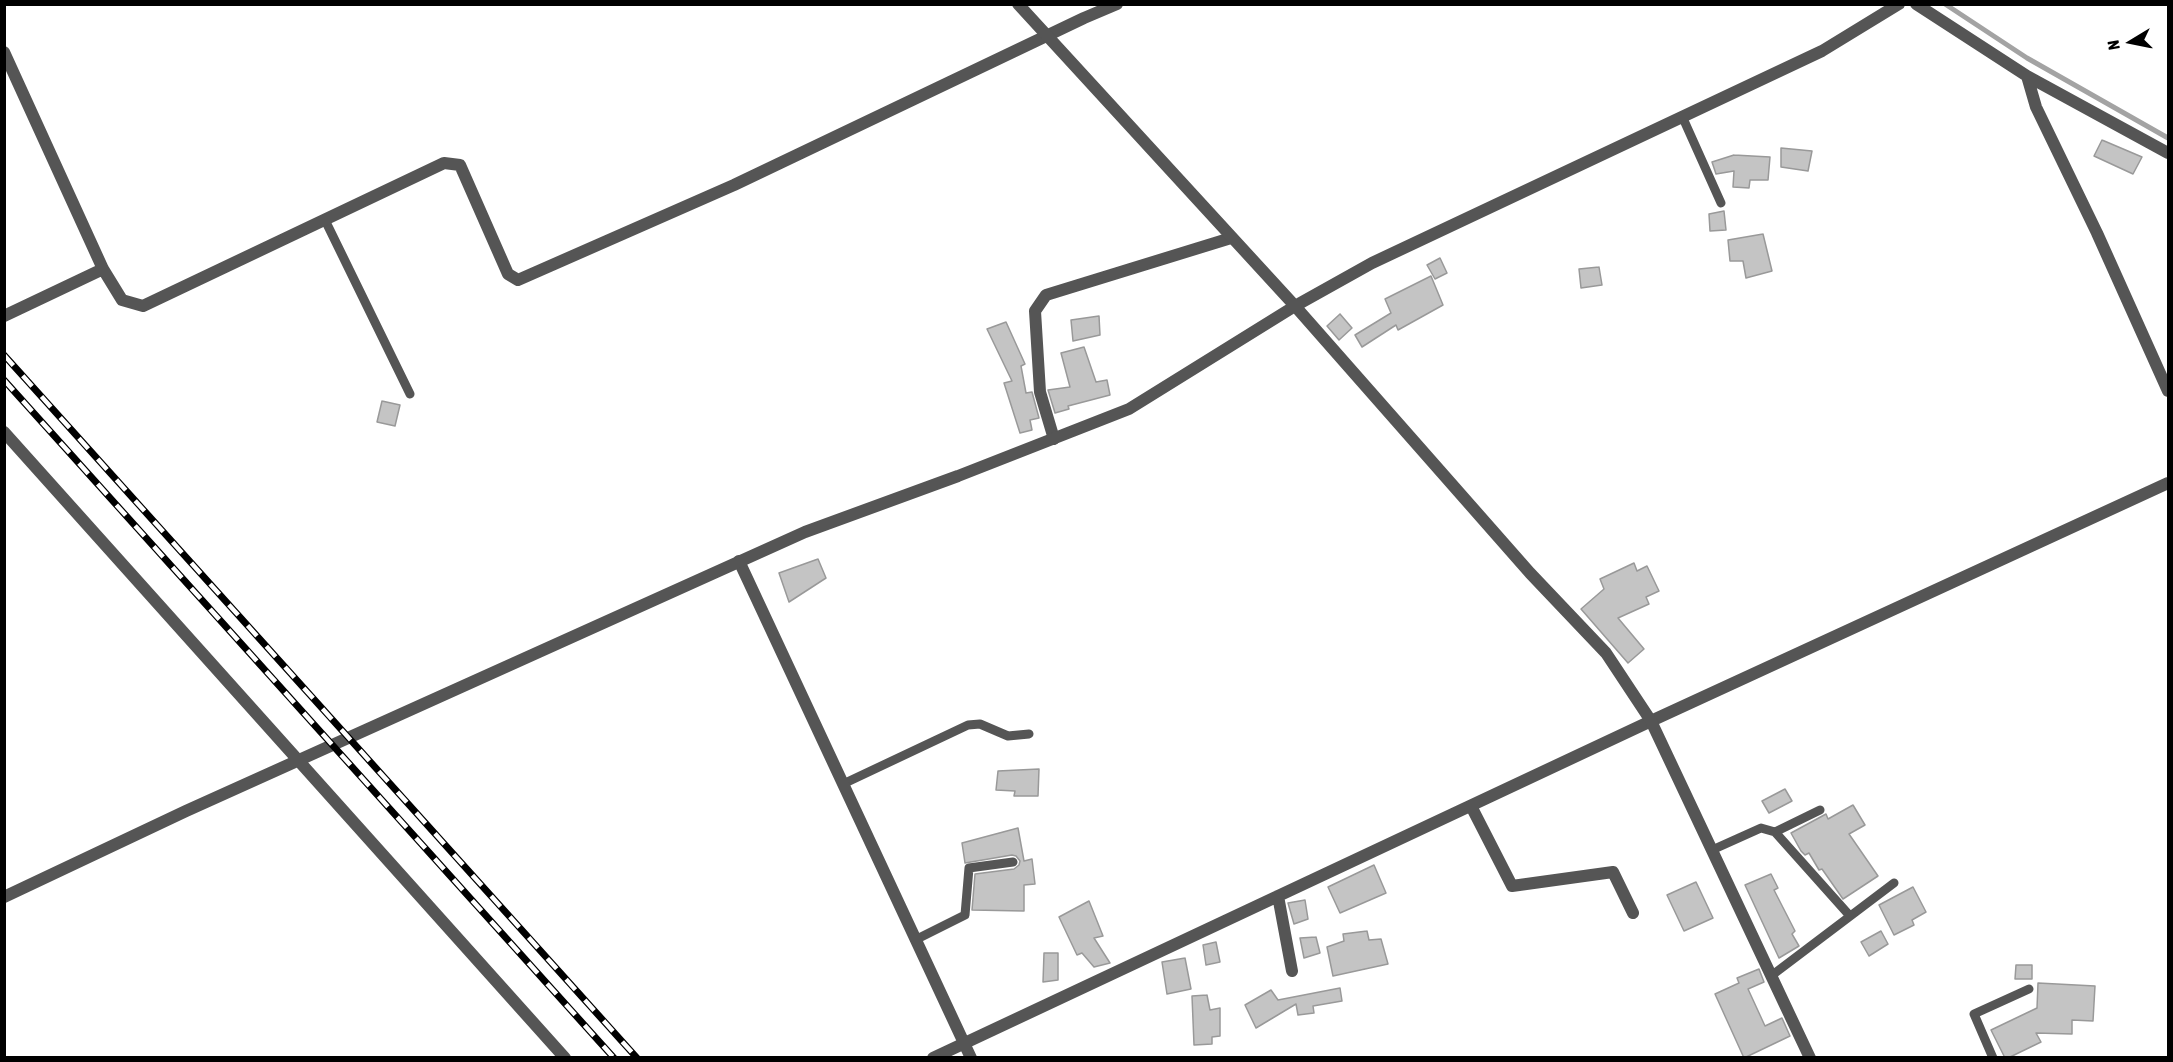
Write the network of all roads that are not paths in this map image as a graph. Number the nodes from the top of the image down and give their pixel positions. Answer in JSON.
{"nodes":[{"id":1,"x":1018,"y":4,"type":"edge"},
{"id":2,"x":1117,"y":4,"type":"edge"},
{"id":3,"x":1899,"y":4,"type":"edge"},
{"id":4,"x":1916,"y":4,"type":"edge"},
{"id":5,"x":1047,"y":35,"type":"junction"},
{"id":6,"x":4,"y":52,"type":"edge"},
{"id":7,"x":2027,"y":76,"type":"junction"},
{"id":8,"x":1682,"y":116,"type":"junction"},
{"id":9,"x":2169,"y":153,"type":"edge"},
{"id":10,"x":1720,"y":203,"type":"dead end"},
{"id":11,"x":325,"y":220,"type":"junction"},
{"id":12,"x":1231,"y":238,"type":"junction"},
{"id":13,"x":103,"y":269,"type":"junction"},
{"id":14,"x":1295,"y":306,"type":"junction"},
{"id":15,"x":4,"y":316,"type":"edge"},
{"id":16,"x":2169,"y":391,"type":"edge"},
{"id":17,"x":410,"y":394,"type":"dead end"},
{"id":18,"x":4,"y":432,"type":"edge"},
{"id":19,"x":1054,"y":439,"type":"junction"},
{"id":20,"x":2169,"y":483,"type":"edge"},
{"id":21,"x":739,"y":561,"type":"junction"},
{"id":22,"x":1651,"y":721,"type":"junction"},
{"id":23,"x":1029,"y":734,"type":"dead end"},
{"id":24,"x":299,"y":761,"type":"junction"},
{"id":25,"x":843,"y":784,"type":"junction"},
{"id":26,"x":1471,"y":806,"type":"junction"},
{"id":27,"x":1820,"y":810,"type":"dead end"},
{"id":28,"x":1775,"y":832,"type":"junction"},
{"id":29,"x":1712,"y":850,"type":"junction"},
{"id":30,"x":1013,"y":862,"type":"dead end"},
{"id":31,"x":1894,"y":883,"type":"dead end"},
{"id":32,"x":1278,"y":896,"type":"junction"},
{"id":33,"x":4,"y":897,"type":"edge"},
{"id":34,"x":1633,"y":913,"type":"dead end"},
{"id":35,"x":1850,"y":916,"type":"junction"},
{"id":36,"x":915,"y":940,"type":"junction"},
{"id":37,"x":1292,"y":971,"type":"dead end"},
{"id":38,"x":1771,"y":976,"type":"junction"},
{"id":39,"x":2029,"y":989,"type":"dead end"},
{"id":40,"x":964,"y":1043,"type":"junction"},
{"id":41,"x":565,"y":1058,"type":"edge"},
{"id":42,"x":933,"y":1058,"type":"edge"},
{"id":43,"x":970,"y":1058,"type":"edge"},
{"id":44,"x":1810,"y":1058,"type":"edge"},
{"id":45,"x":1993,"y":1058,"type":"edge"}],
"edges":[{"from":1,"to":5,"type":"street"},
{"from":2,"to":5,"type":"street"},
{"from":3,"to":8,"type":"street"},
{"from":4,"to":7,"type":"street"},
{"from":5,"to":11,"type":"street"},
{"from":5,"to":12,"type":"street"},
{"from":6,"to":13,"type":"street"},
{"from":7,"to":9,"type":"street"},
{"from":7,"to":16,"type":"street"},
{"from":8,"to":10,"type":"lane"},
{"from":8,"to":14,"type":"street"},
{"from":11,"to":13,"type":"street"},
{"from":11,"to":17,"type":"lane"},
{"from":12,"to":14,"type":"street"},
{"from":12,"to":19,"type":"street"},
{"from":13,"to":15,"type":"street"},
{"from":14,"to":19,"type":"street"},
{"from":14,"to":22,"type":"street"},
{"from":18,"to":24,"type":"street"},
{"from":19,"to":21,"type":"street"},
{"from":20,"to":22,"type":"street"},
{"from":21,"to":24,"type":"street"},
{"from":21,"to":25,"type":"street"},
{"from":22,"to":26,"type":"street"},
{"from":22,"to":29,"type":"street"},
{"from":23,"to":25,"type":"lane"},
{"from":24,"to":33,"type":"street"},
{"from":24,"to":41,"type":"street"},
{"from":25,"to":36,"type":"street"},
{"from":26,"to":32,"type":"street"},
{"from":26,"to":34,"type":"street"},
{"from":27,"to":28,"type":"lane"},
{"from":28,"to":29,"type":"lane"},
{"from":28,"to":35,"type":"lane"},
{"from":29,"to":38,"type":"street"},
{"from":30,"to":36,"type":"lane"},
{"from":31,"to":35,"type":"lane"},
{"from":32,"to":37,"type":"street"},
{"from":32,"to":40,"type":"street"},
{"from":35,"to":38,"type":"lane"},
{"from":36,"to":40,"type":"street"},
{"from":38,"to":44,"type":"street"},
{"from":39,"to":45,"type":"lane"},
{"from":40,"to":42,"type":"street"},
{"from":40,"to":43,"type":"street"}]}
